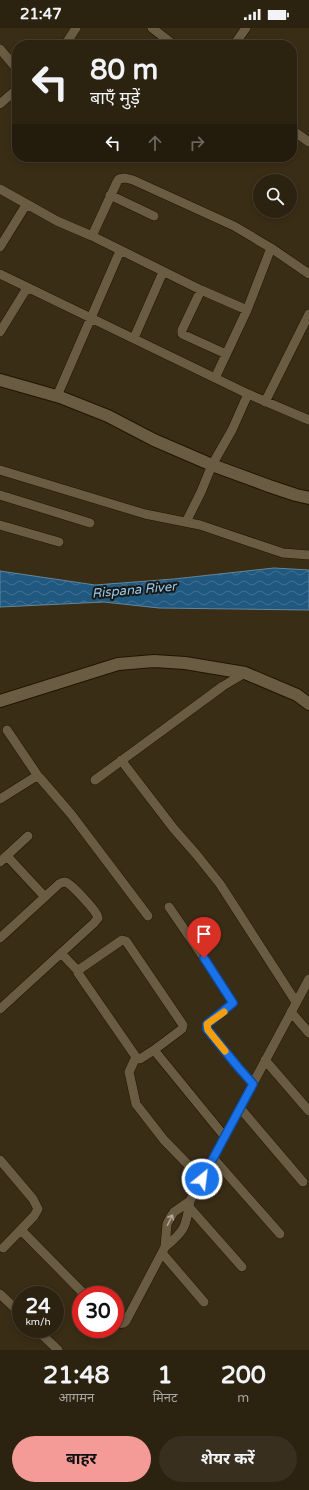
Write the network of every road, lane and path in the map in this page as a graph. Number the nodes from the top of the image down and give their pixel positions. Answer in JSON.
{"nodes":[{"id":1,"x":76,"y":28,"type":"edge"},
{"id":2,"x":152,"y":28,"type":"edge"},
{"id":3,"x":246,"y":28,"type":"edge"},
{"id":4,"x":68,"y":40,"type":"edge"},
{"id":5,"x":168,"y":40,"type":"edge"},
{"id":6,"x":238,"y":40,"type":"edge"},
{"id":7,"x":0,"y":49,"type":"edge"},
{"id":8,"x":12,"y":63,"type":"edge"},
{"id":9,"x":12,"y":93,"type":"edge"},
{"id":10,"x":0,"y":104,"type":"edge"},
{"id":11,"x":297,"y":134,"type":"edge"},
{"id":12,"x":309,"y":142,"type":"edge"},
{"id":13,"x":0,"y":189,"type":"edge"},
{"id":14,"x":110,"y":195,"type":"junction"},
{"id":15,"x":26,"y":205,"type":"junction"},
{"id":16,"x":154,"y":216,"type":"dead end"},
{"id":17,"x":92,"y":236,"type":"junction"},
{"id":18,"x":0,"y":247,"type":"edge"},
{"id":19,"x":271,"y":248,"type":"junction"},
{"id":20,"x":120,"y":251,"type":"junction"},
{"id":21,"x":163,"y":272,"type":"junction"},
{"id":22,"x":0,"y":274,"type":"edge"},
{"id":23,"x":309,"y":274,"type":"edge"},
{"id":24,"x":27,"y":288,"type":"junction"},
{"id":25,"x":201,"y":290,"type":"junction"},
{"id":26,"x":247,"y":310,"type":"junction"},
{"id":27,"x":309,"y":314,"type":"edge"},
{"id":28,"x":90,"y":317,"type":"junction"},
{"id":29,"x":0,"y":332,"type":"edge"},
{"id":30,"x":134,"y":338,"type":"junction"},
{"id":31,"x":226,"y":354,"type":"junction"},
{"id":32,"x":215,"y":378,"type":"junction"},
{"id":33,"x":0,"y":380,"type":"edge"},
{"id":34,"x":248,"y":394,"type":"junction"},
{"id":35,"x":57,"y":396,"type":"junction"},
{"id":36,"x":265,"y":402,"type":"junction"},
{"id":37,"x":309,"y":420,"type":"edge"},
{"id":38,"x":212,"y":465,"type":"junction"},
{"id":39,"x":0,"y":470,"type":"edge"},
{"id":40,"x":0,"y":495,"type":"edge"},
{"id":41,"x":309,"y":498,"type":"edge"},
{"id":42,"x":186,"y":522,"type":"junction"},
{"id":43,"x":90,"y":523,"type":"dead end"},
{"id":44,"x":0,"y":525,"type":"edge"},
{"id":45,"x":59,"y":542,"type":"dead end"},
{"id":46,"x":309,"y":555,"type":"edge"},
{"id":47,"x":244,"y":674,"type":"junction"},
{"id":48,"x":0,"y":701,"type":"edge"},
{"id":49,"x":309,"y":704,"type":"edge"},
{"id":50,"x":7,"y":730,"type":"dead end"},
{"id":51,"x":121,"y":760,"type":"junction"},
{"id":52,"x":38,"y":776,"type":"junction"},
{"id":53,"x":95,"y":780,"type":"dead end"},
{"id":54,"x":0,"y":799,"type":"edge"},
{"id":55,"x":28,"y":836,"type":"dead end"},
{"id":56,"x":3,"y":859,"type":"edge"},
{"id":57,"x":45,"y":897,"type":"junction"},
{"id":58,"x":169,"y":907,"type":"dead end"},
{"id":59,"x":148,"y":916,"type":"dead end"},
{"id":60,"x":0,"y":938,"type":"edge"},
{"id":61,"x":61,"y":953,"type":"junction"},
{"id":62,"x":78,"y":972,"type":"junction"},
{"id":63,"x":309,"y":979,"type":"edge"},
{"id":64,"x":296,"y":1002,"type":"junction"},
{"id":65,"x":0,"y":1009,"type":"edge"},
{"id":66,"x":291,"y":1012,"type":"junction"},
{"id":67,"x":309,"y":1033,"type":"edge"},
{"id":68,"x":154,"y":1050,"type":"junction"},
{"id":69,"x":136,"y":1057,"type":"junction"},
{"id":70,"x":266,"y":1060,"type":"junction"},
{"id":71,"x":253,"y":1084,"type":"junction"},
{"id":72,"x":240,"y":1108,"type":"junction"},
{"id":73,"x":309,"y":1111,"type":"edge"},
{"id":74,"x":225,"y":1137,"type":"junction"},
{"id":75,"x":213,"y":1158,"type":"junction"},
{"id":76,"x":0,"y":1160,"type":"edge"},
{"id":77,"x":202,"y":1179,"type":"junction"},
{"id":78,"x":303,"y":1182,"type":"dead end"},
{"id":79,"x":189,"y":1204,"type":"junction"},
{"id":80,"x":21,"y":1230,"type":"junction"},
{"id":81,"x":280,"y":1234,"type":"dead end"},
{"id":82,"x":1,"y":1248,"type":"edge"},
{"id":83,"x":163,"y":1250,"type":"junction"},
{"id":84,"x":242,"y":1267,"type":"dead end"},
{"id":85,"x":76,"y":1286,"type":"edge"},
{"id":86,"x":0,"y":1294,"type":"edge"},
{"id":87,"x":204,"y":1302,"type":"dead end"},
{"id":88,"x":12,"y":1305,"type":"edge"},
{"id":89,"x":124,"y":1323,"type":"edge"},
{"id":90,"x":45,"y":1338,"type":"edge"},
{"id":91,"x":58,"y":1350,"type":"edge"}],
"edges":[{"from":1,"to":4,"type":"street"},
{"from":2,"to":5,"type":"street"},
{"from":3,"to":6,"type":"street"},
{"from":7,"to":8,"type":"street"},
{"from":9,"to":10,"type":"street"},
{"from":11,"to":12,"type":"street"},
{"from":13,"to":15,"type":"street"},
{"from":14,"to":16,"type":"street"},
{"from":14,"to":17,"type":"street"},
{"from":14,"to":19,"type":"street"},
{"from":15,"to":17,"type":"street"},
{"from":15,"to":18,"type":"street"},
{"from":17,"to":20,"type":"street"},
{"from":19,"to":23,"type":"street"},
{"from":19,"to":26,"type":"street"},
{"from":20,"to":21,"type":"street"},
{"from":20,"to":28,"type":"street"},
{"from":21,"to":25,"type":"street"},
{"from":21,"to":30,"type":"street"},
{"from":22,"to":24,"type":"street"},
{"from":24,"to":28,"type":"street"},
{"from":24,"to":29,"type":"street"},
{"from":25,"to":26,"type":"street"},
{"from":25,"to":31,"type":"street"},
{"from":26,"to":31,"type":"street"},
{"from":27,"to":36,"type":"street"},
{"from":28,"to":30,"type":"street"},
{"from":28,"to":35,"type":"street"},
{"from":30,"to":32,"type":"street"},
{"from":31,"to":32,"type":"street"},
{"from":32,"to":34,"type":"street"},
{"from":33,"to":35,"type":"main road"},
{"from":34,"to":36,"type":"street"},
{"from":34,"to":38,"type":"street"},
{"from":35,"to":38,"type":"main road"},
{"from":36,"to":37,"type":"street"},
{"from":38,"to":41,"type":"main road"},
{"from":38,"to":42,"type":"street"},
{"from":39,"to":42,"type":"street"},
{"from":40,"to":43,"type":"street"},
{"from":42,"to":46,"type":"street"},
{"from":44,"to":45,"type":"street"},
{"from":47,"to":48,"type":"main road"},
{"from":47,"to":49,"type":"main road"},
{"from":47,"to":51,"type":"street"},
{"from":50,"to":52,"type":"street"},
{"from":51,"to":53,"type":"street"},
{"from":51,"to":64,"type":"street"},
{"from":52,"to":54,"type":"street"},
{"from":52,"to":59,"type":"street"},
{"from":55,"to":56,"type":"street"},
{"from":56,"to":57,"type":"street"},
{"from":57,"to":60,"type":"street"},
{"from":57,"to":61,"type":"street"},
{"from":58,"to":71,"type":"street"},
{"from":61,"to":62,"type":"street"},
{"from":61,"to":65,"type":"street"},
{"from":62,"to":68,"type":"street"},
{"from":62,"to":69,"type":"street"},
{"from":63,"to":64,"type":"street"},
{"from":64,"to":66,"type":"street"},
{"from":66,"to":67,"type":"street"},
{"from":66,"to":70,"type":"street"},
{"from":68,"to":69,"type":"street"},
{"from":68,"to":74,"type":"street"},
{"from":69,"to":77,"type":"street"},
{"from":70,"to":71,"type":"street"},
{"from":70,"to":73,"type":"street"},
{"from":71,"to":72,"type":"street"},
{"from":72,"to":74,"type":"street"},
{"from":72,"to":78,"type":"street"},
{"from":74,"to":75,"type":"street"},
{"from":75,"to":77,"type":"street"},
{"from":75,"to":81,"type":"street"},
{"from":76,"to":80,"type":"street"},
{"from":77,"to":79,"type":"street"},
{"from":79,"to":83,"type":"street"},
{"from":83,"to":79,"type":"street","one_way":true},
{"from":79,"to":84,"type":"street"},
{"from":80,"to":82,"type":"street"},
{"from":80,"to":85,"type":"street"},
{"from":83,"to":87,"type":"street"},
{"from":83,"to":89,"type":"street"},
{"from":86,"to":88,"type":"street"},
{"from":90,"to":91,"type":"street"}]}
